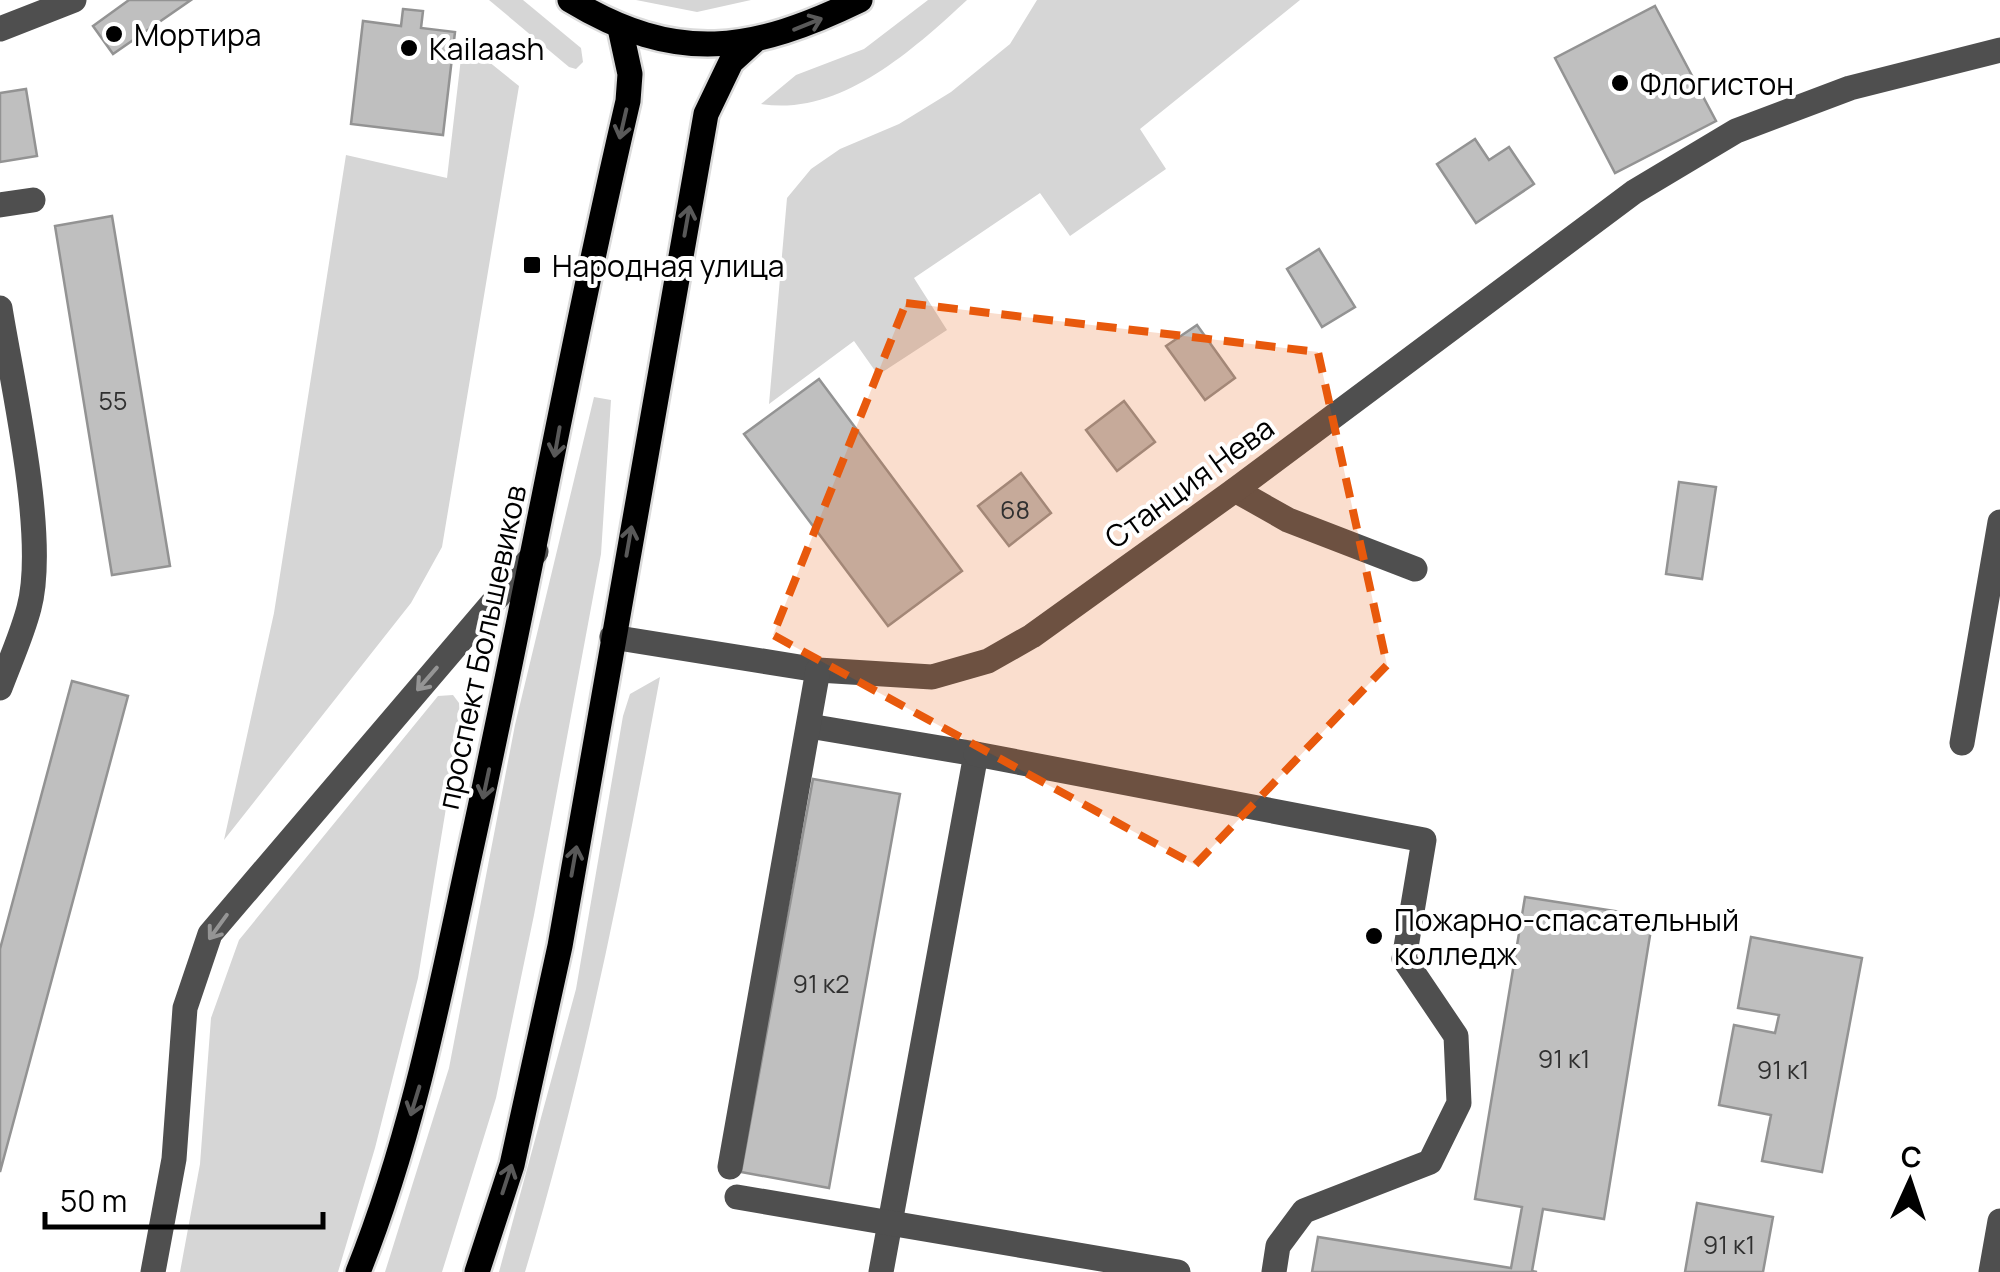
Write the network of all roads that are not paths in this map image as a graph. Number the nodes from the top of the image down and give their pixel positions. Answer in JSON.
{"nodes":[{"id":1,"x":74,"y":0,"type":"edge"},
{"id":2,"x":570,"y":0,"type":"edge"},
{"id":3,"x":860,"y":0,"type":"edge"},
{"id":4,"x":620,"y":28,"type":"junction"},
{"id":5,"x":0,"y":30,"type":"edge"},
{"id":6,"x":753,"y":42,"type":"junction"},
{"id":7,"x":2000,"y":50,"type":"edge"},
{"id":8,"x":33,"y":200,"type":"dead end"},
{"id":9,"x":0,"y":205,"type":"edge"},
{"id":10,"x":0,"y":308,"type":"edge"},
{"id":11,"x":1235,"y":490,"type":"junction"},
{"id":12,"x":2000,"y":522,"type":"edge"},
{"id":13,"x":536,"y":552,"type":"junction"},
{"id":14,"x":1415,"y":569,"type":"dead end"},
{"id":15,"x":612,"y":637,"type":"junction"},
{"id":16,"x":818,"y":670,"type":"junction"},
{"id":17,"x":0,"y":688,"type":"edge"},
{"id":18,"x":809,"y":726,"type":"junction"},
{"id":19,"x":1962,"y":743,"type":"dead end"},
{"id":20,"x":976,"y":754,"type":"junction"},
{"id":21,"x":730,"y":1168,"type":"dead end"},
{"id":22,"x":737,"y":1198,"type":"dead end"},
{"id":23,"x":2000,"y":1221,"type":"edge"},
{"id":24,"x":889,"y":1223,"type":"junction"},
{"id":25,"x":152,"y":1272,"type":"edge"},
{"id":26,"x":358,"y":1272,"type":"edge"},
{"id":27,"x":476,"y":1272,"type":"edge"},
{"id":28,"x":881,"y":1272,"type":"edge"},
{"id":29,"x":1178,"y":1272,"type":"edge"},
{"id":30,"x":1274,"y":1272,"type":"edge"},
{"id":31,"x":1991,"y":1272,"type":"edge"}],
"edges":[{"from":1,"to":5,"type":"street"},
{"from":2,"to":4,"type":"main road"},
{"from":6,"to":3,"type":"main road","one_way":true},
{"from":4,"to":6,"type":"main road"},
{"from":4,"to":13,"type":"main road","name":"проспект Большевиков","one_way":true},
{"from":15,"to":6,"type":"main road","one_way":true},
{"from":7,"to":11,"type":"street","name":"Станция Нева"},
{"from":8,"to":9,"type":"street"},
{"from":10,"to":17,"type":"street"},
{"from":11,"to":14,"type":"street"},
{"from":11,"to":16,"type":"street","name":"Станция Нева"},
{"from":12,"to":19,"type":"street"},
{"from":13,"to":25,"type":"street","one_way":true},
{"from":13,"to":26,"type":"main road","name":"проспект Большевиков","one_way":true},
{"from":15,"to":16,"type":"street","name":"Станция Нева"},
{"from":27,"to":15,"type":"main road","one_way":true},
{"from":16,"to":18,"type":"street"},
{"from":18,"to":20,"type":"street"},
{"from":18,"to":21,"type":"street"},
{"from":20,"to":24,"type":"street"},
{"from":20,"to":30,"type":"street"},
{"from":22,"to":24,"type":"street"},
{"from":23,"to":31,"type":"street"},
{"from":24,"to":28,"type":"street"},
{"from":24,"to":29,"type":"street"}]}
